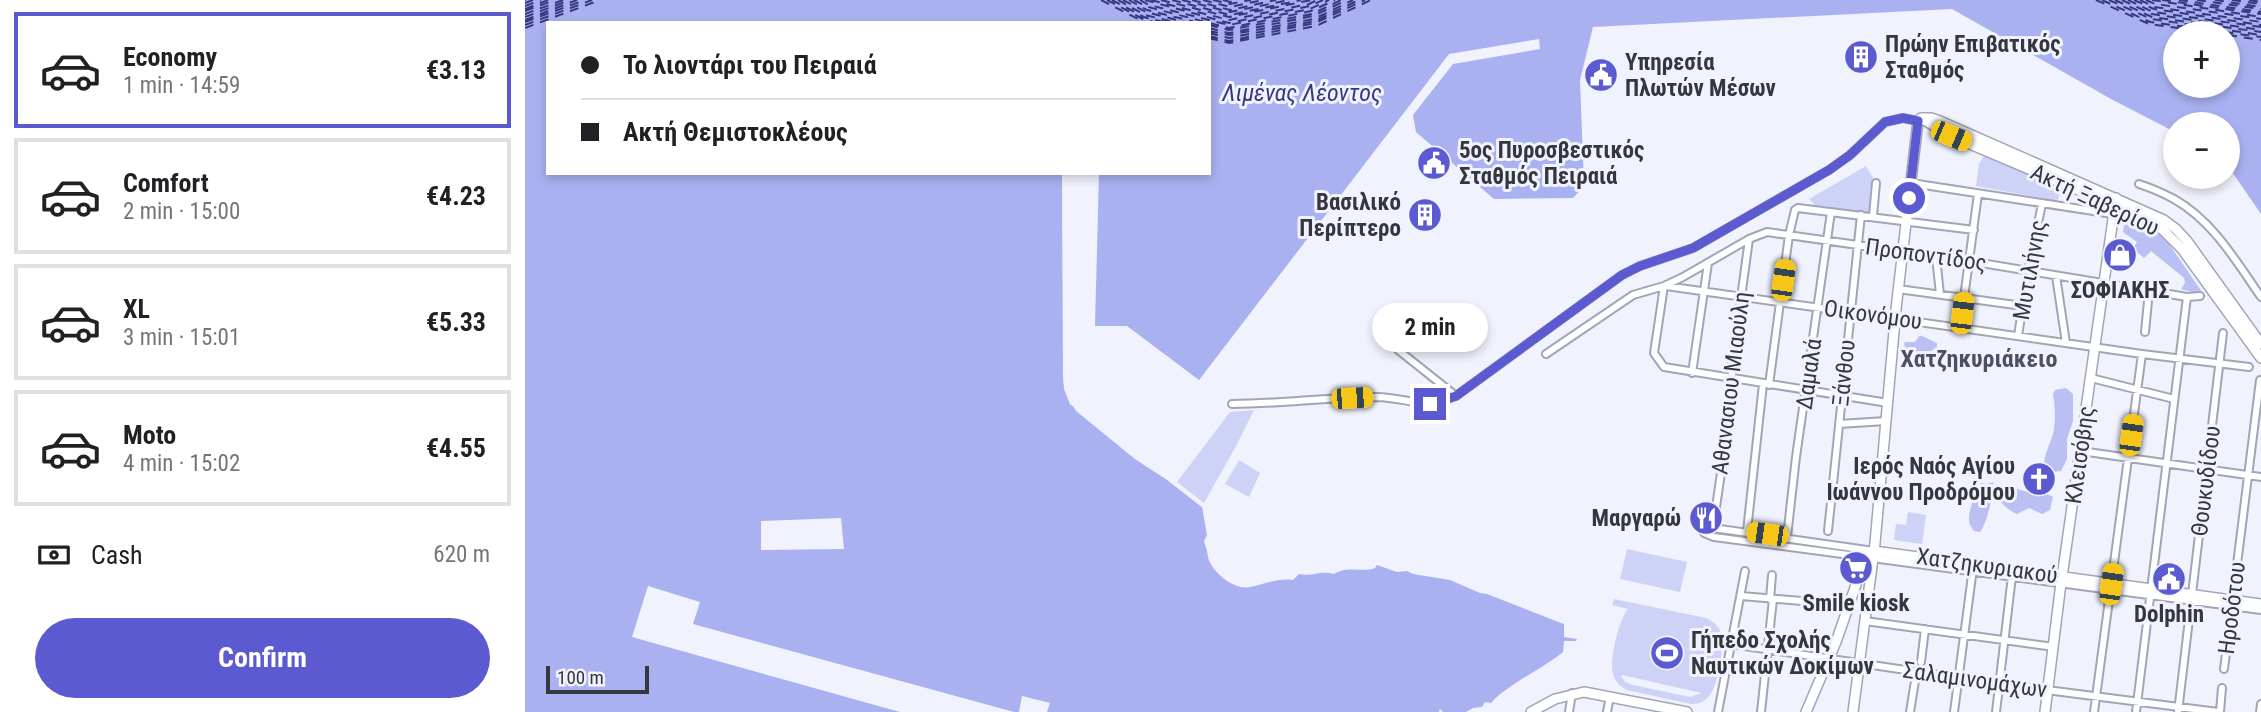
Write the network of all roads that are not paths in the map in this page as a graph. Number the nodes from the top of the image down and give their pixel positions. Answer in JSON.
{"nodes":[{"id":1,"x":1919,"y":120,"type":"junction"},
{"id":2,"x":1877,"y":183,"type":"dead end"},
{"id":3,"x":1911,"y":183,"type":"junction"},
{"id":4,"x":2139,"y":184,"type":"dead end"},
{"id":5,"x":1978,"y":194,"type":"junction"},
{"id":6,"x":2042,"y":204,"type":"junction"},
{"id":7,"x":2115,"y":206,"type":"junction"},
{"id":8,"x":1831,"y":212,"type":"junction"},
{"id":9,"x":1861,"y":215,"type":"junction"},
{"id":10,"x":1873,"y":216,"type":"junction"},
{"id":11,"x":1907,"y":220,"type":"junction"},
{"id":12,"x":1974,"y":230,"type":"junction"},
{"id":13,"x":1789,"y":235,"type":"junction"},
{"id":14,"x":1749,"y":239,"type":"junction"},
{"id":15,"x":1828,"y":241,"type":"junction"},
{"id":16,"x":1858,"y":245,"type":"junction"},
{"id":17,"x":1903,"y":252,"type":"junction"},
{"id":18,"x":1936,"y":257,"type":"junction"},
{"id":19,"x":1969,"y":261,"type":"junction"},
{"id":20,"x":1708,"y":263,"type":"junction"},
{"id":21,"x":2028,"y":271,"type":"junction"},
{"id":22,"x":2056,"y":276,"type":"junction"},
{"id":23,"x":2103,"y":283,"type":"junction"},
{"id":24,"x":1664,"y":286,"type":"junction"},
{"id":25,"x":1898,"y":289,"type":"junction"},
{"id":26,"x":2149,"y":291,"type":"junction"},
{"id":27,"x":1704,"y":292,"type":"junction"},
{"id":28,"x":1940,"y":295,"type":"junction"},
{"id":29,"x":2200,"y":296,"type":"dead end"},
{"id":30,"x":1741,"y":297,"type":"junction"},
{"id":31,"x":2187,"y":297,"type":"junction"},
{"id":32,"x":2261,"y":297,"type":"edge"},
{"id":33,"x":1964,"y":298,"type":"junction"},
{"id":34,"x":1780,"y":302,"type":"junction"},
{"id":35,"x":2023,"y":306,"type":"junction"},
{"id":36,"x":1818,"y":308,"type":"junction"},
{"id":37,"x":1851,"y":312,"type":"junction"},
{"id":38,"x":1895,"y":318,"type":"junction"},
{"id":39,"x":1960,"y":327,"type":"junction"},
{"id":40,"x":2145,"y":332,"type":"dead end"},
{"id":41,"x":2223,"y":333,"type":"dead end"},
{"id":42,"x":2018,"y":336,"type":"junction"},
{"id":43,"x":2066,"y":343,"type":"junction"},
{"id":44,"x":2261,"y":344,"type":"edge"},
{"id":45,"x":2095,"y":347,"type":"junction"},
{"id":46,"x":1397,"y":349,"type":"dead end"},
{"id":47,"x":1546,"y":354,"type":"dead end"},
{"id":48,"x":2142,"y":354,"type":"junction"},
{"id":49,"x":2261,"y":358,"type":"edge"},
{"id":50,"x":2180,"y":359,"type":"junction"},
{"id":51,"x":2219,"y":363,"type":"junction"},
{"id":52,"x":2249,"y":367,"type":"dead end"},
{"id":53,"x":1692,"y":373,"type":"junction"},
{"id":54,"x":2091,"y":378,"type":"junction"},
{"id":55,"x":1732,"y":379,"type":"junction"},
{"id":56,"x":2260,"y":380,"type":"edge"},
{"id":57,"x":1766,"y":384,"type":"junction"},
{"id":58,"x":1806,"y":390,"type":"junction"},
{"id":59,"x":2137,"y":390,"type":"junction"},
{"id":60,"x":1842,"y":395,"type":"junction"},
{"id":61,"x":1456,"y":396,"type":"junction"},
{"id":62,"x":2174,"y":399,"type":"junction"},
{"id":63,"x":1888,"y":403,"type":"junction"},
{"id":64,"x":1232,"y":404,"type":"dead end"},
{"id":65,"x":1886,"y":421,"type":"junction"},
{"id":66,"x":1839,"y":424,"type":"junction"},
{"id":67,"x":2081,"y":451,"type":"junction"},
{"id":68,"x":2128,"y":457,"type":"junction"},
{"id":69,"x":2166,"y":463,"type":"junction"},
{"id":70,"x":2207,"y":470,"type":"junction"},
{"id":71,"x":2249,"y":476,"type":"junction"},
{"id":72,"x":2261,"y":477,"type":"edge"},
{"id":73,"x":1713,"y":528,"type":"junction"},
{"id":74,"x":1747,"y":531,"type":"junction"},
{"id":75,"x":1828,"y":531,"type":"dead end"},
{"id":76,"x":1787,"y":537,"type":"junction"},
{"id":77,"x":1871,"y":554,"type":"junction"},
{"id":78,"x":1973,"y":568,"type":"junction"},
{"id":79,"x":1745,"y":571,"type":"dead end"},
{"id":80,"x":1772,"y":575,"type":"dead end"},
{"id":81,"x":2012,"y":576,"type":"junction"},
{"id":82,"x":2062,"y":579,"type":"junction"},
{"id":83,"x":2110,"y":587,"type":"junction"},
{"id":84,"x":2151,"y":593,"type":"junction"},
{"id":85,"x":1741,"y":596,"type":"junction"},
{"id":86,"x":2191,"y":598,"type":"junction"},
{"id":87,"x":1771,"y":599,"type":"junction"},
{"id":88,"x":2233,"y":603,"type":"junction"},
{"id":89,"x":1850,"y":605,"type":"junction"},
{"id":90,"x":2261,"y":607,"type":"edge"},
{"id":91,"x":1864,"y":621,"type":"junction"},
{"id":92,"x":1925,"y":629,"type":"junction"},
{"id":93,"x":1964,"y":634,"type":"junction"},
{"id":94,"x":2004,"y":639,"type":"junction"},
{"id":95,"x":1731,"y":644,"type":"junction"},
{"id":96,"x":2054,"y":647,"type":"junction"},
{"id":97,"x":1769,"y":649,"type":"junction"},
{"id":98,"x":1829,"y":659,"type":"junction"},
{"id":99,"x":1921,"y":662,"type":"dead end"},
{"id":100,"x":1859,"y":664,"type":"junction"},
{"id":101,"x":2224,"y":669,"type":"dead end"},
{"id":102,"x":1958,"y":678,"type":"junction"},
{"id":103,"x":1915,"y":681,"type":"dead end"},
{"id":104,"x":2000,"y":684,"type":"junction"},
{"id":105,"x":2222,"y":688,"type":"dead end"},
{"id":106,"x":2048,"y":690,"type":"junction"},
{"id":107,"x":1572,"y":693,"type":"junction"},
{"id":108,"x":1609,"y":696,"type":"junction"},
{"id":109,"x":2096,"y":696,"type":"junction"},
{"id":110,"x":2137,"y":702,"type":"junction"},
{"id":111,"x":2261,"y":704,"type":"edge"},
{"id":112,"x":1642,"y":708,"type":"edge"},
{"id":113,"x":2178,"y":709,"type":"edge"},
{"id":114,"x":1673,"y":711,"type":"edge"},
{"id":115,"x":1531,"y":712,"type":"edge"},
{"id":116,"x":1569,"y":712,"type":"edge"},
{"id":117,"x":1607,"y":712,"type":"edge"},
{"id":118,"x":1687,"y":712,"type":"edge"},
{"id":119,"x":1718,"y":712,"type":"edge"},
{"id":120,"x":1761,"y":712,"type":"edge"},
{"id":121,"x":1806,"y":712,"type":"edge"},
{"id":122,"x":1853,"y":712,"type":"edge"},
{"id":123,"x":1910,"y":712,"type":"edge"},
{"id":124,"x":1954,"y":712,"type":"edge"},
{"id":125,"x":1996,"y":712,"type":"edge"},
{"id":126,"x":2045,"y":712,"type":"edge"},
{"id":127,"x":2094,"y":712,"type":"edge"},
{"id":128,"x":2136,"y":712,"type":"edge"},
{"id":129,"x":2219,"y":712,"type":"edge"},
{"id":130,"x":2260,"y":712,"type":"edge"}],
"edges":[{"from":1,"to":3,"type":"main road"},
{"from":1,"to":7,"type":"main road","name":"Ακτή Ξαβερίου"},
{"from":1,"to":61,"type":"street"},
{"from":2,"to":10,"type":"street"},
{"from":3,"to":5,"type":"street"},
{"from":3,"to":11,"type":"main road"},
{"from":4,"to":32,"type":"street"},
{"from":5,"to":6,"type":"street"},
{"from":5,"to":12,"type":"street"},
{"from":6,"to":7,"type":"street"},
{"from":6,"to":21,"type":"street","name":"Μυτιλήνης"},
{"from":7,"to":23,"type":"main road","name":"Κλεισόβης"},
{"from":7,"to":44,"type":"main road","name":"Ακτή Ξαβερίου"},
{"from":7,"to":49,"type":"main road","name":"Ακτή Ξαβερίου"},
{"from":8,"to":9,"type":"street"},
{"from":8,"to":13,"type":"street"},
{"from":8,"to":15,"type":"street","name":"Δαμαλά"},
{"from":9,"to":10,"type":"street"},
{"from":9,"to":16,"type":"street","name":"Ξάνθου"},
{"from":10,"to":11,"type":"street"},
{"from":11,"to":12,"type":"street"},
{"from":11,"to":17,"type":"main road"},
{"from":12,"to":19,"type":"street"},
{"from":13,"to":14,"type":"street","name":"Προποντίδος"},
{"from":13,"to":15,"type":"street","name":"Προποντίδος"},
{"from":13,"to":34,"type":"street"},
{"from":14,"to":20,"type":"street","name":"Προποντίδος"},
{"from":14,"to":30,"type":"street","name":"Αθανασιου Μιαούλη"},
{"from":15,"to":16,"type":"street","name":"Προποντίδος"},
{"from":15,"to":36,"type":"street","name":"Δαμαλά"},
{"from":16,"to":17,"type":"street","name":"Προποντίδος"},
{"from":16,"to":37,"type":"street","name":"Ξάνθου"},
{"from":17,"to":18,"type":"street","name":"Προποντίδος"},
{"from":17,"to":25,"type":"main road"},
{"from":18,"to":19,"type":"street","name":"Προποντίδος"},
{"from":18,"to":28,"type":"street"},
{"from":19,"to":21,"type":"street","name":"Προποντίδος"},
{"from":19,"to":33,"type":"street"},
{"from":20,"to":24,"type":"street","name":"Προποντίδος"},
{"from":20,"to":27,"type":"street"},
{"from":21,"to":22,"type":"street","name":"Προποντίδος"},
{"from":21,"to":35,"type":"street","name":"Μυτιλήνης"},
{"from":22,"to":23,"type":"street","name":"Προποντίδος"},
{"from":22,"to":43,"type":"street"},
{"from":23,"to":26,"type":"street","name":"Προποντίδος"},
{"from":23,"to":45,"type":"main road","name":"Κλεισόβης"},
{"from":24,"to":27,"type":"street","name":"Οικονόμου"},
{"from":24,"to":47,"type":"street","name":"Προποντίδος"},
{"from":24,"to":53,"type":"street"},
{"from":25,"to":28,"type":"street"},
{"from":25,"to":38,"type":"main road"},
{"from":26,"to":31,"type":"street","name":"Προποντίδος"},
{"from":26,"to":40,"type":"street"},
{"from":27,"to":30,"type":"street","name":"Οικονόμου"},
{"from":27,"to":53,"type":"street"},
{"from":28,"to":33,"type":"street"},
{"from":29,"to":31,"type":"street","name":"Προποντίδος"},
{"from":30,"to":34,"type":"street","name":"Οικονόμου"},
{"from":30,"to":55,"type":"street","name":"Αθανασιου Μιαούλη"},
{"from":31,"to":50,"type":"street"},
{"from":33,"to":35,"type":"street"},
{"from":33,"to":39,"type":"street"},
{"from":34,"to":36,"type":"street","name":"Οικονόμου"},
{"from":34,"to":57,"type":"street"},
{"from":35,"to":42,"type":"street","name":"Μυτιλήνης"},
{"from":36,"to":37,"type":"street","name":"Οικονόμου"},
{"from":36,"to":58,"type":"street","name":"Δαμαλά"},
{"from":37,"to":38,"type":"street","name":"Οικονόμου"},
{"from":37,"to":60,"type":"street","name":"Ξάνθου"},
{"from":38,"to":39,"type":"street","name":"Οικονόμου"},
{"from":38,"to":63,"type":"main road"},
{"from":39,"to":42,"type":"street","name":"Οικονόμου"},
{"from":41,"to":51,"type":"street","name":"Θουκυδίδου"},
{"from":42,"to":43,"type":"street","name":"Οικονόμου"},
{"from":43,"to":45,"type":"street","name":"Οικονόμου"},
{"from":45,"to":48,"type":"street","name":"Οικονόμου"},
{"from":45,"to":54,"type":"main road","name":"Κλεισόβης"},
{"from":46,"to":61,"type":"street"},
{"from":48,"to":50,"type":"street","name":"Οικονόμου"},
{"from":48,"to":59,"type":"street"},
{"from":50,"to":51,"type":"street","name":"Οικονόμου"},
{"from":50,"to":62,"type":"street"},
{"from":51,"to":52,"type":"street","name":"Οικονόμου"},
{"from":51,"to":70,"type":"street","name":"Θουκυδίδου"},
{"from":53,"to":55,"type":"street"},
{"from":54,"to":59,"type":"street"},
{"from":54,"to":67,"type":"main road","name":"Κλεισόβης"},
{"from":55,"to":57,"type":"street"},
{"from":55,"to":73,"type":"street","name":"Αθανασιου Μιαούλη"},
{"from":56,"to":71,"type":"street","name":"Ηροδότου"},
{"from":57,"to":58,"type":"street"},
{"from":57,"to":74,"type":"street"},
{"from":58,"to":60,"type":"street"},
{"from":58,"to":76,"type":"street","name":"Δαμαλά"},
{"from":59,"to":62,"type":"street"},
{"from":59,"to":68,"type":"street"},
{"from":60,"to":63,"type":"street"},
{"from":60,"to":66,"type":"street","name":"Ξάνθου"},
{"from":61,"to":64,"type":"street"},
{"from":62,"to":69,"type":"street"},
{"from":63,"to":65,"type":"main road"},
{"from":65,"to":66,"type":"street"},
{"from":65,"to":77,"type":"main road"},
{"from":66,"to":75,"type":"street","name":"Ξάνθου"},
{"from":67,"to":68,"type":"street"},
{"from":67,"to":82,"type":"main road","name":"Κλεισόβης"},
{"from":68,"to":69,"type":"street"},
{"from":68,"to":83,"type":"street"},
{"from":69,"to":70,"type":"street"},
{"from":69,"to":84,"type":"street"},
{"from":70,"to":71,"type":"street"},
{"from":70,"to":86,"type":"street","name":"Θουκυδίδου"},
{"from":71,"to":72,"type":"street"},
{"from":71,"to":88,"type":"street","name":"Ηροδότου"},
{"from":73,"to":74,"type":"street","name":"Χατζηκυριακού"},
{"from":73,"to":77,"type":"street","name":"Χατζηκυριακού"},
{"from":74,"to":76,"type":"street","name":"Χατζηκυριακού"},
{"from":76,"to":77,"type":"street","name":"Χατζηκυριακού"},
{"from":77,"to":78,"type":"main road","name":"Χατζηκυριακού"},
{"from":77,"to":89,"type":"main road"},
{"from":77,"to":91,"type":"main road"},
{"from":78,"to":81,"type":"street","name":"Χατζηκυριακού"},
{"from":78,"to":82,"type":"main road","name":"Χατζηκυριακού"},
{"from":78,"to":93,"type":"street"},
{"from":79,"to":85,"type":"street"},
{"from":80,"to":87,"type":"street"},
{"from":81,"to":82,"type":"street","name":"Χατζηκυριακού"},
{"from":81,"to":94,"type":"street"},
{"from":82,"to":83,"type":"main road","name":"Χατζηκυριακού"},
{"from":82,"to":96,"type":"main road","name":"Κλεισόβης"},
{"from":83,"to":84,"type":"main road","name":"Χατζηκυριακού"},
{"from":83,"to":109,"type":"street"},
{"from":84,"to":86,"type":"main road","name":"Χατζηκυριακού"},
{"from":84,"to":110,"type":"street"},
{"from":85,"to":87,"type":"street"},
{"from":85,"to":95,"type":"street"},
{"from":86,"to":88,"type":"main road","name":"Χατζηκυριακού"},
{"from":86,"to":113,"type":"street","name":"Θουκυδίδου"},
{"from":87,"to":89,"type":"street"},
{"from":87,"to":97,"type":"street"},
{"from":88,"to":90,"type":"main road","name":"Χατζηκυριακού"},
{"from":88,"to":101,"type":"street","name":"Ηροδότου"},
{"from":89,"to":98,"type":"main road"},
{"from":91,"to":92,"type":"street"},
{"from":91,"to":100,"type":"main road"},
{"from":92,"to":93,"type":"street"},
{"from":92,"to":99,"type":"street"},
{"from":93,"to":94,"type":"street"},
{"from":93,"to":102,"type":"street"},
{"from":94,"to":96,"type":"street"},
{"from":94,"to":104,"type":"street"},
{"from":95,"to":97,"type":"street","name":"Σαλαμινομάχων"},
{"from":95,"to":119,"type":"street"},
{"from":96,"to":106,"type":"main road","name":"Κλεισόβης"},
{"from":97,"to":98,"type":"street","name":"Σαλαμινομάχων"},
{"from":97,"to":120,"type":"street"},
{"from":98,"to":100,"type":"street","name":"Σαλαμινομάχων"},
{"from":98,"to":121,"type":"main road"},
{"from":100,"to":102,"type":"street","name":"Σαλαμινομάχων"},
{"from":100,"to":122,"type":"main road"},
{"from":102,"to":104,"type":"street","name":"Σαλαμινομάχων"},
{"from":102,"to":124,"type":"street"},
{"from":103,"to":123,"type":"street"},
{"from":104,"to":106,"type":"street","name":"Σαλαμινομάχων"},
{"from":104,"to":125,"type":"street"},
{"from":105,"to":129,"type":"street","name":"Ηροδότου"},
{"from":106,"to":109,"type":"street","name":"Σαλαμινομάχων"},
{"from":106,"to":126,"type":"main road","name":"Κλεισόβης"},
{"from":107,"to":108,"type":"main road"},
{"from":107,"to":115,"type":"main road"},
{"from":107,"to":116,"type":"street"},
{"from":108,"to":112,"type":"main road"},
{"from":108,"to":117,"type":"street"},
{"from":109,"to":110,"type":"street","name":"Σαλαμινομάχων"},
{"from":109,"to":127,"type":"street"},
{"from":110,"to":113,"type":"street","name":"Σαλαμινομάχων"},
{"from":110,"to":128,"type":"street"},
{"from":111,"to":130,"type":"street"},
{"from":112,"to":114,"type":"main road"},
{"from":113,"to":129,"type":"street","name":"Σαλαμινομάχων"},
{"from":114,"to":118,"type":"main road"}]}
